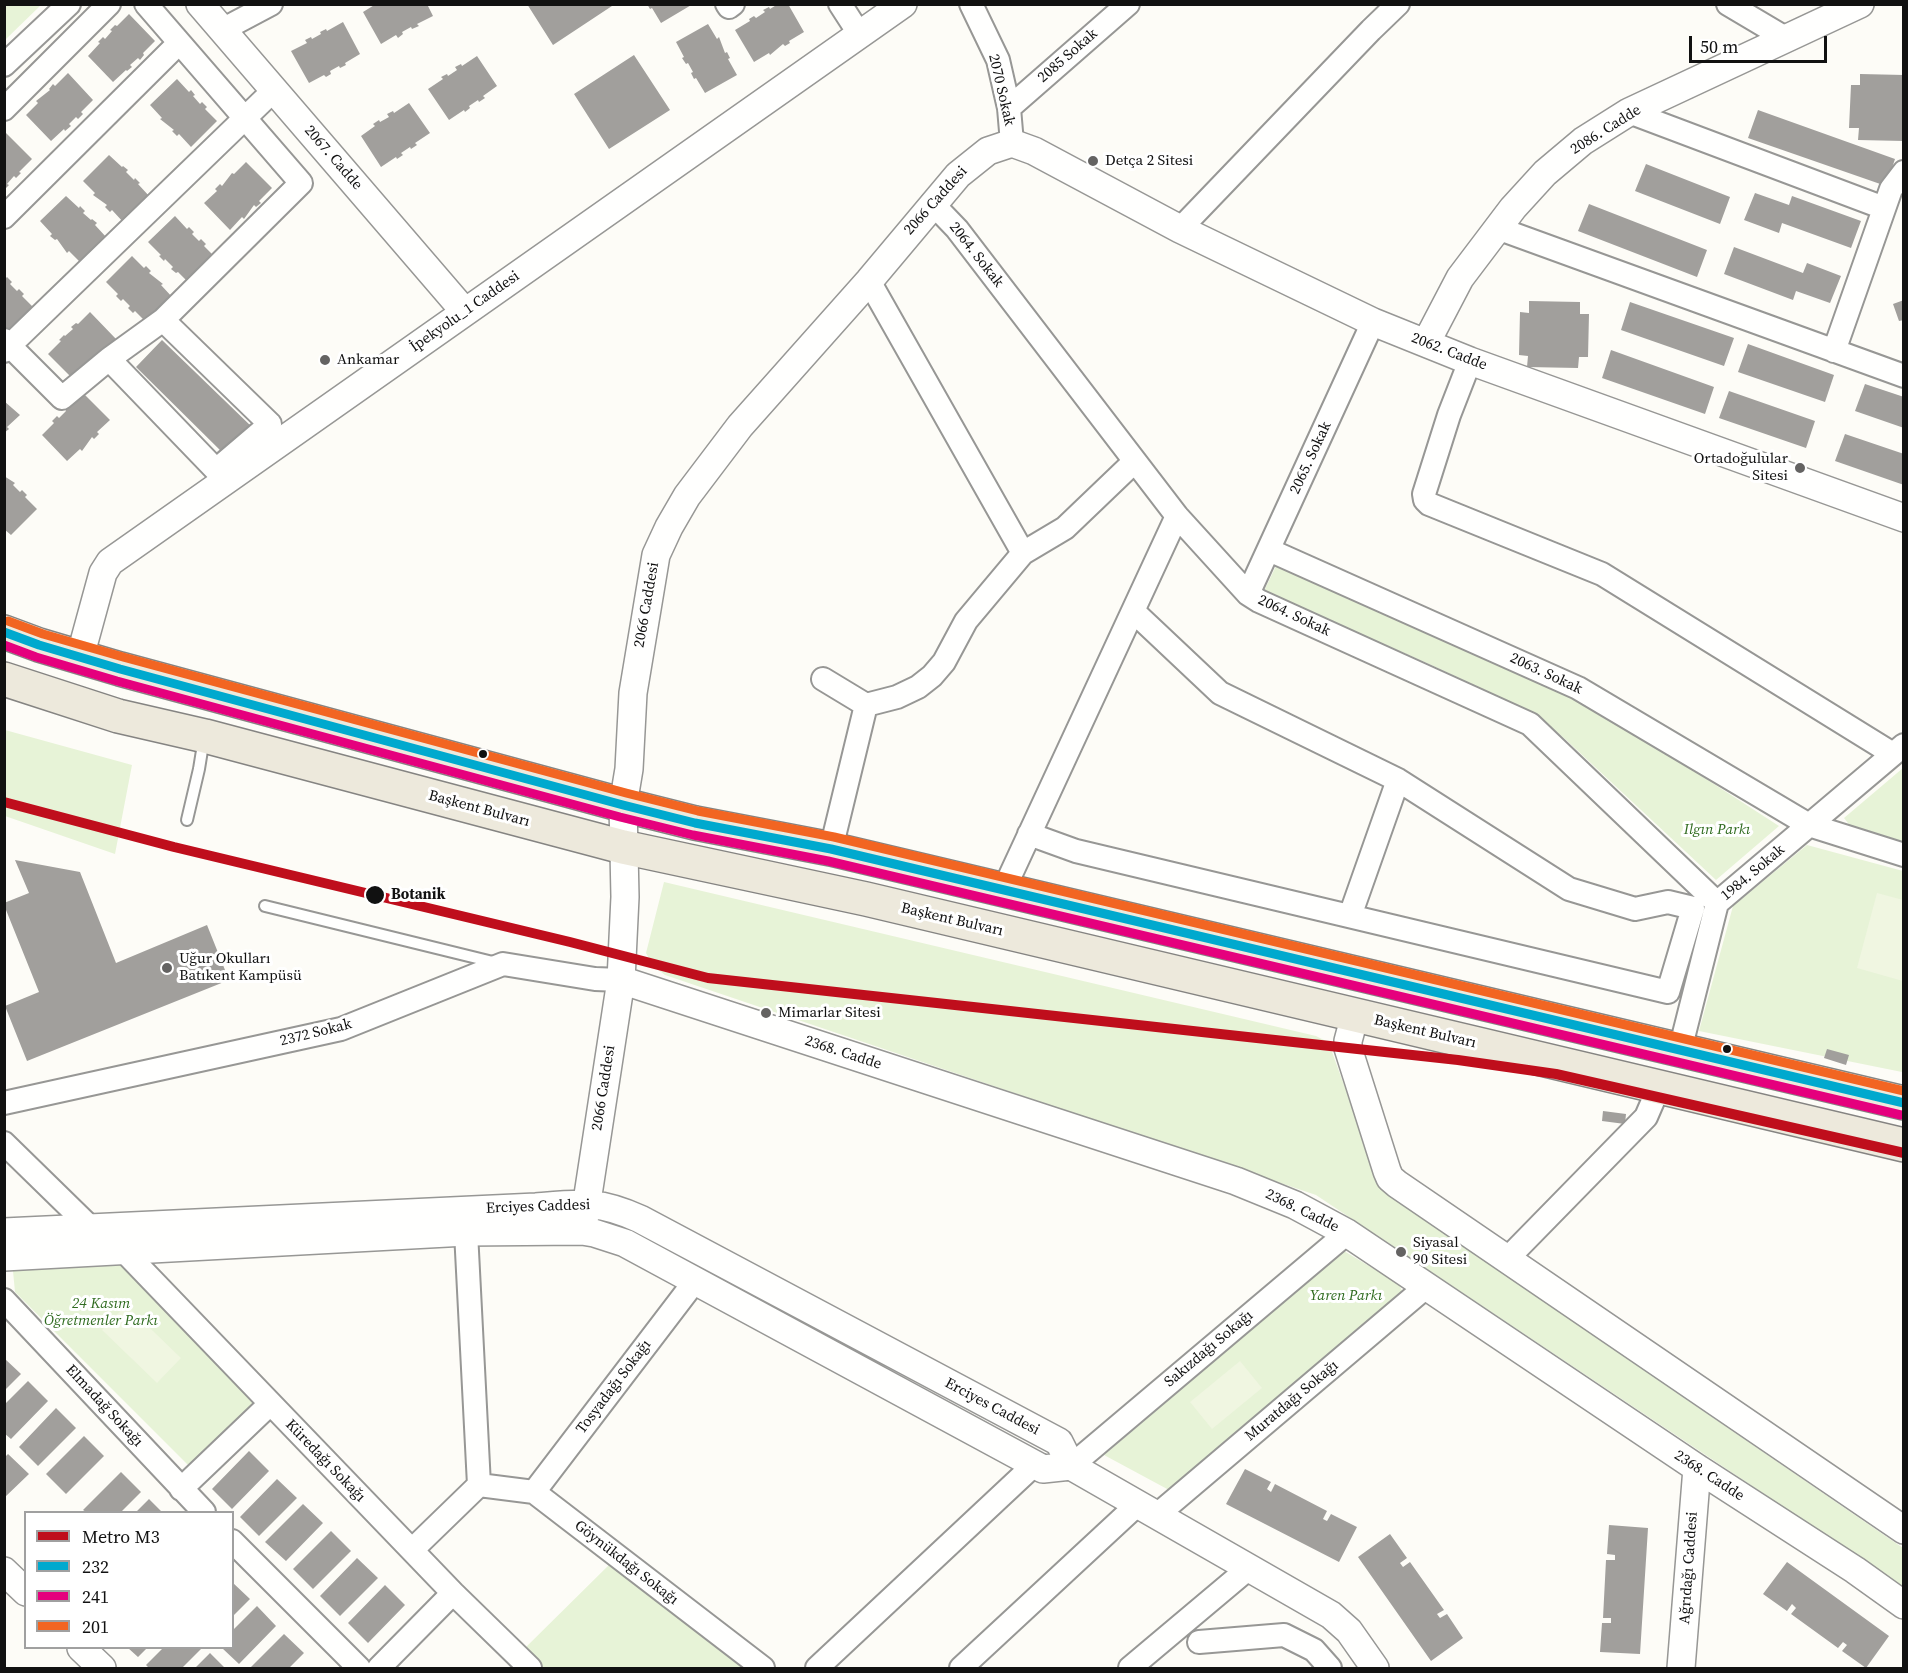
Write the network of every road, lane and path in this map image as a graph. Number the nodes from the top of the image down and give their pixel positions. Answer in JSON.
{"nodes":[{"id":1,"x":69,"y":4,"type":"edge"},
{"id":2,"x":109,"y":4,"type":"edge"},
{"id":3,"x":146,"y":4,"type":"edge"},
{"id":4,"x":200,"y":4,"type":"edge"},
{"id":5,"x":271,"y":4,"type":"edge"},
{"id":6,"x":727,"y":4,"type":"edge"},
{"id":7,"x":733,"y":4,"type":"edge"},
{"id":8,"x":840,"y":4,"type":"edge"},
{"id":9,"x":903,"y":4,"type":"edge"},
{"id":10,"x":971,"y":4,"type":"edge"},
{"id":11,"x":1128,"y":4,"type":"edge"},
{"id":12,"x":1398,"y":4,"type":"edge"},
{"id":13,"x":1728,"y":4,"type":"edge"},
{"id":14,"x":1860,"y":4,"type":"edge"},
{"id":15,"x":222,"y":30,"type":"junction"},
{"id":16,"x":860,"y":35,"type":"junction"},
{"id":17,"x":1787,"y":39,"type":"junction"},
{"id":18,"x":179,"y":43,"type":"junction"},
{"id":19,"x":4,"y":65,"type":"edge"},
{"id":20,"x":274,"y":90,"type":"junction"},
{"id":21,"x":1009,"y":108,"type":"junction"},
{"id":22,"x":4,"y":109,"type":"edge"},
{"id":23,"x":1629,"y":112,"type":"junction"},
{"id":24,"x":245,"y":118,"type":"junction"},
{"id":25,"x":1012,"y":143,"type":"junction"},
{"id":26,"x":1904,"y":172,"type":"edge"},
{"id":27,"x":932,"y":202,"type":"junction"},
{"id":28,"x":1884,"y":208,"type":"junction"},
{"id":29,"x":4,"y":218,"type":"edge"},
{"id":30,"x":1497,"y":228,"type":"junction"},
{"id":31,"x":1180,"y":229,"type":"junction"},
{"id":32,"x":869,"y":281,"type":"junction"},
{"id":33,"x":465,"y":312,"type":"junction"},
{"id":34,"x":163,"y":320,"type":"junction"},
{"id":35,"x":1373,"y":322,"type":"junction"},
{"id":36,"x":1426,"y":343,"type":"junction"},
{"id":37,"x":6,"y":346,"type":"edge"},
{"id":38,"x":1834,"y":351,"type":"junction"},
{"id":39,"x":109,"y":359,"type":"junction"},
{"id":40,"x":1470,"y":361,"type":"junction"},
{"id":41,"x":1904,"y":376,"type":"edge"},
{"id":42,"x":1135,"y":461,"type":"junction"},
{"id":43,"x":1177,"y":516,"type":"junction"},
{"id":44,"x":1904,"y":518,"type":"edge"},
{"id":45,"x":1269,"y":550,"type":"junction"},
{"id":46,"x":1023,"y":554,"type":"junction"},
{"id":47,"x":1248,"y":594,"type":"junction"},
{"id":48,"x":1133,"y":611,"type":"junction"},
{"id":49,"x":4,"y":632,"type":"edge"},
{"id":50,"x":80,"y":657,"type":"junction"},
{"id":51,"x":4,"y":679,"type":"edge"},
{"id":52,"x":823,"y":679,"type":"dead end"},
{"id":53,"x":866,"y":705,"type":"junction"},
{"id":54,"x":205,"y":736,"type":"junction"},
{"id":55,"x":1898,"y":749,"type":"edge"},
{"id":56,"x":1398,"y":780,"type":"junction"},
{"id":57,"x":623,"y":805,"type":"junction"},
{"id":58,"x":187,"y":820,"type":"dead end"},
{"id":59,"x":1809,"y":825,"type":"junction"},
{"id":60,"x":1029,"y":834,"type":"junction"},
{"id":61,"x":623,"y":847,"type":"junction"},
{"id":62,"x":831,"y":849,"type":"junction"},
{"id":63,"x":1904,"y":855,"type":"edge"},
{"id":64,"x":1004,"y":890,"type":"junction"},
{"id":65,"x":1717,"y":903,"type":"junction"},
{"id":66,"x":265,"y":906,"type":"dead end"},
{"id":67,"x":1350,"y":916,"type":"junction"},
{"id":68,"x":503,"y":964,"type":"junction"},
{"id":69,"x":621,"y":980,"type":"junction"},
{"id":70,"x":1355,"y":1015,"type":"junction"},
{"id":71,"x":1680,"y":1050,"type":"junction"},
{"id":72,"x":1659,"y":1087,"type":"junction"},
{"id":73,"x":4,"y":1103,"type":"edge"},
{"id":74,"x":1903,"y":1103,"type":"edge"},
{"id":75,"x":4,"y":1143,"type":"edge"},
{"id":76,"x":1904,"y":1145,"type":"edge"},
{"id":77,"x":586,"y":1203,"type":"junction"},
{"id":78,"x":90,"y":1227,"type":"junction"},
{"id":79,"x":582,"y":1231,"type":"junction"},
{"id":80,"x":4,"y":1232,"type":"edge"},
{"id":81,"x":466,"y":1232,"type":"junction"},
{"id":82,"x":1347,"y":1233,"type":"junction"},
{"id":83,"x":123,"y":1250,"type":"junction"},
{"id":84,"x":4,"y":1257,"type":"edge"},
{"id":85,"x":1507,"y":1259,"type":"junction"},
{"id":86,"x":695,"y":1281,"type":"junction"},
{"id":87,"x":1427,"y":1286,"type":"junction"},
{"id":88,"x":4,"y":1300,"type":"edge"},
{"id":89,"x":270,"y":1404,"type":"junction"},
{"id":90,"x":1034,"y":1465,"type":"junction"},
{"id":91,"x":1071,"y":1466,"type":"junction"},
{"id":92,"x":1697,"y":1468,"type":"junction"},
{"id":93,"x":479,"y":1485,"type":"junction"},
{"id":94,"x":181,"y":1489,"type":"junction"},
{"id":95,"x":534,"y":1492,"type":"junction"},
{"id":96,"x":1147,"y":1509,"type":"junction"},
{"id":97,"x":203,"y":1511,"type":"edge"},
{"id":98,"x":1904,"y":1530,"type":"edge"},
{"id":99,"x":234,"y":1543,"type":"edge"},
{"id":100,"x":412,"y":1550,"type":"junction"},
{"id":101,"x":1249,"y":1568,"type":"junction"},
{"id":102,"x":5,"y":1572,"type":"edge"},
{"id":103,"x":24,"y":1590,"type":"edge"},
{"id":104,"x":453,"y":1593,"type":"junction"},
{"id":105,"x":1904,"y":1605,"type":"edge"},
{"id":106,"x":1199,"y":1642,"type":"dead end"},
{"id":107,"x":83,"y":1649,"type":"edge"},
{"id":108,"x":102,"y":1668,"type":"edge"},
{"id":109,"x":359,"y":1668,"type":"edge"},
{"id":110,"x":379,"y":1668,"type":"edge"},
{"id":111,"x":530,"y":1668,"type":"edge"},
{"id":112,"x":763,"y":1668,"type":"edge"},
{"id":113,"x":817,"y":1668,"type":"edge"},
{"id":114,"x":961,"y":1668,"type":"edge"},
{"id":115,"x":1130,"y":1668,"type":"edge"},
{"id":116,"x":1330,"y":1668,"type":"edge"},
{"id":117,"x":1375,"y":1668,"type":"edge"},
{"id":118,"x":1681,"y":1668,"type":"edge"}],
"edges":[{"from":1,"to":19,"type":"street"},
{"from":2,"to":22,"type":"street"},
{"from":3,"to":18,"type":"street"},
{"from":4,"to":15,"type":"street","name":"2067. Cadde"},
{"from":5,"to":15,"type":"street"},
{"from":6,"to":7,"type":"street"},
{"from":8,"to":16,"type":"street"},
{"from":9,"to":16,"type":"street","name":"İpekyolu_1 Caddesi"},
{"from":10,"to":21,"type":"street","name":"2070 Sokak"},
{"from":11,"to":21,"type":"street","name":"2085 Sokak"},
{"from":12,"to":31,"type":"street"},
{"from":13,"to":17,"type":"street"},
{"from":14,"to":17,"type":"street","name":"2086. Cadde"},
{"from":15,"to":20,"type":"street","name":"2067. Cadde"},
{"from":16,"to":33,"type":"street","name":"İpekyolu_1 Caddesi"},
{"from":17,"to":23,"type":"street","name":"2086. Cadde"},
{"from":18,"to":24,"type":"street"},
{"from":18,"to":29,"type":"street"},
{"from":20,"to":24,"type":"street"},
{"from":20,"to":33,"type":"street","name":"2067. Cadde"},
{"from":21,"to":25,"type":"street","name":"2070 Sokak"},
{"from":23,"to":28,"type":"street"},
{"from":23,"to":30,"type":"street","name":"2086. Cadde"},
{"from":24,"to":34,"type":"street"},
{"from":24,"to":37,"type":"street"},
{"from":25,"to":27,"type":"street","name":"2066 Caddesi"},
{"from":25,"to":31,"type":"street","name":"2062. Cadde"},
{"from":26,"to":28,"type":"street"},
{"from":27,"to":32,"type":"street","name":"2066 Caddesi"},
{"from":27,"to":42,"type":"street","name":"2064. Sokak"},
{"from":28,"to":38,"type":"street"},
{"from":30,"to":36,"type":"street","name":"2086. Cadde"},
{"from":30,"to":38,"type":"street"},
{"from":31,"to":35,"type":"street","name":"2062. Cadde"},
{"from":32,"to":46,"type":"street"},
{"from":32,"to":57,"type":"street","name":"2066 Caddesi"},
{"from":33,"to":50,"type":"street","name":"İpekyolu_1 Caddesi"},
{"from":34,"to":39,"type":"street"},
{"from":34,"to":39,"type":"street"},
{"from":35,"to":36,"type":"street","name":"2062. Cadde"},
{"from":35,"to":45,"type":"street","name":"2065. Sokak"},
{"from":36,"to":40,"type":"street","name":"2062. Cadde"},
{"from":37,"to":39,"type":"street"},
{"from":38,"to":41,"type":"street"},
{"from":40,"to":44,"type":"street","name":"2062. Cadde"},
{"from":40,"to":55,"type":"street"},
{"from":42,"to":43,"type":"street","name":"2064. Sokak"},
{"from":42,"to":46,"type":"street"},
{"from":43,"to":47,"type":"street","name":"2064. Sokak"},
{"from":43,"to":48,"type":"street"},
{"from":45,"to":47,"type":"street","name":"2065. Sokak"},
{"from":45,"to":59,"type":"street","name":"2063. Sokak"},
{"from":46,"to":53,"type":"street"},
{"from":47,"to":65,"type":"street","name":"2064. Sokak"},
{"from":48,"to":56,"type":"street"},
{"from":48,"to":60,"type":"street"},
{"from":49,"to":50,"type":"main road"},
{"from":50,"to":57,"type":"main road"},
{"from":51,"to":54,"type":"main road","name":"Başkent Bulvarı"},
{"from":52,"to":53,"type":"street"},
{"from":53,"to":62,"type":"street"},
{"from":54,"to":58,"type":"lane"},
{"from":54,"to":61,"type":"main road","name":"Başkent Bulvarı"},
{"from":55,"to":59,"type":"street","name":"1984. Sokak"},
{"from":56,"to":67,"type":"street"},
{"from":56,"to":67,"type":"street"},
{"from":57,"to":61,"type":"street","name":"2066 Caddesi"},
{"from":57,"to":62,"type":"main road"},
{"from":59,"to":63,"type":"street","name":"2063. Sokak"},
{"from":59,"to":65,"type":"street","name":"1984. Sokak"},
{"from":60,"to":64,"type":"street"},
{"from":60,"to":67,"type":"street"},
{"from":61,"to":69,"type":"street","name":"2066 Caddesi"},
{"from":61,"to":70,"type":"main road","name":"Başkent Bulvarı"},
{"from":62,"to":64,"type":"main road"},
{"from":64,"to":71,"type":"main road"},
{"from":65,"to":71,"type":"street","name":"1984. Sokak"},
{"from":66,"to":68,"type":"lane"},
{"from":68,"to":69,"type":"street"},
{"from":68,"to":73,"type":"street","name":"2372 Sokak"},
{"from":69,"to":77,"type":"street","name":"2066 Caddesi"},
{"from":69,"to":82,"type":"street","name":"2368. Cadde"},
{"from":70,"to":72,"type":"main road","name":"Başkent Bulvarı"},
{"from":70,"to":85,"type":"street"},
{"from":71,"to":74,"type":"main road"},
{"from":72,"to":76,"type":"main road","name":"Başkent Bulvarı"},
{"from":72,"to":85,"type":"street"},
{"from":75,"to":78,"type":"street"},
{"from":77,"to":78,"type":"street","name":"Erciyes Caddesi"},
{"from":77,"to":79,"type":"street","name":"2066 Caddesi"},
{"from":77,"to":91,"type":"street","name":"Erciyes Caddesi"},
{"from":78,"to":80,"type":"street","name":"Erciyes Caddesi"},
{"from":79,"to":81,"type":"street","name":"Erciyes Caddesi"},
{"from":79,"to":86,"type":"street","name":"Erciyes Caddesi"},
{"from":81,"to":83,"type":"street","name":"Erciyes Caddesi"},
{"from":81,"to":93,"type":"street"},
{"from":82,"to":87,"type":"street","name":"2368. Cadde"},
{"from":82,"to":91,"type":"street","name":"Sakızdağı Sokağı"},
{"from":83,"to":84,"type":"street","name":"Erciyes Caddesi"},
{"from":83,"to":89,"type":"street","name":"Küredağı Sokağı"},
{"from":85,"to":98,"type":"street"},
{"from":86,"to":90,"type":"street","name":"Erciyes Caddesi"},
{"from":86,"to":95,"type":"street","name":"Tosyadağı Sokağı"},
{"from":87,"to":92,"type":"street","name":"2368. Cadde"},
{"from":87,"to":96,"type":"street","name":"Muratdağı Sokağı"},
{"from":88,"to":94,"type":"street","name":"Elmadağ Sokağı"},
{"from":89,"to":94,"type":"street"},
{"from":89,"to":100,"type":"street","name":"Küredağı Sokağı"},
{"from":90,"to":91,"type":"street","name":"Erciyes Caddesi"},
{"from":90,"to":113,"type":"street"},
{"from":91,"to":96,"type":"street","name":"Erciyes Caddesi"},
{"from":92,"to":105,"type":"street","name":"2368. Cadde"},
{"from":92,"to":118,"type":"street","name":"Ağrıdağı Caddesi"},
{"from":93,"to":95,"type":"street"},
{"from":93,"to":100,"type":"street"},
{"from":94,"to":97,"type":"street","name":"Elmadağ Sokağı"},
{"from":95,"to":112,"type":"street","name":"Göynükdağı Sokağı"},
{"from":96,"to":101,"type":"street","name":"Erciyes Caddesi"},
{"from":96,"to":114,"type":"street","name":"Muratdağı Sokağı"},
{"from":99,"to":109,"type":"street"},
{"from":100,"to":104,"type":"street","name":"Küredağı Sokağı"},
{"from":101,"to":115,"type":"street"},
{"from":101,"to":117,"type":"street","name":"Erciyes Caddesi"},
{"from":102,"to":103,"type":"street"},
{"from":104,"to":110,"type":"street"},
{"from":104,"to":111,"type":"street","name":"Küredağı Sokağı"},
{"from":106,"to":116,"type":"street"},
{"from":107,"to":108,"type":"street"}]}
